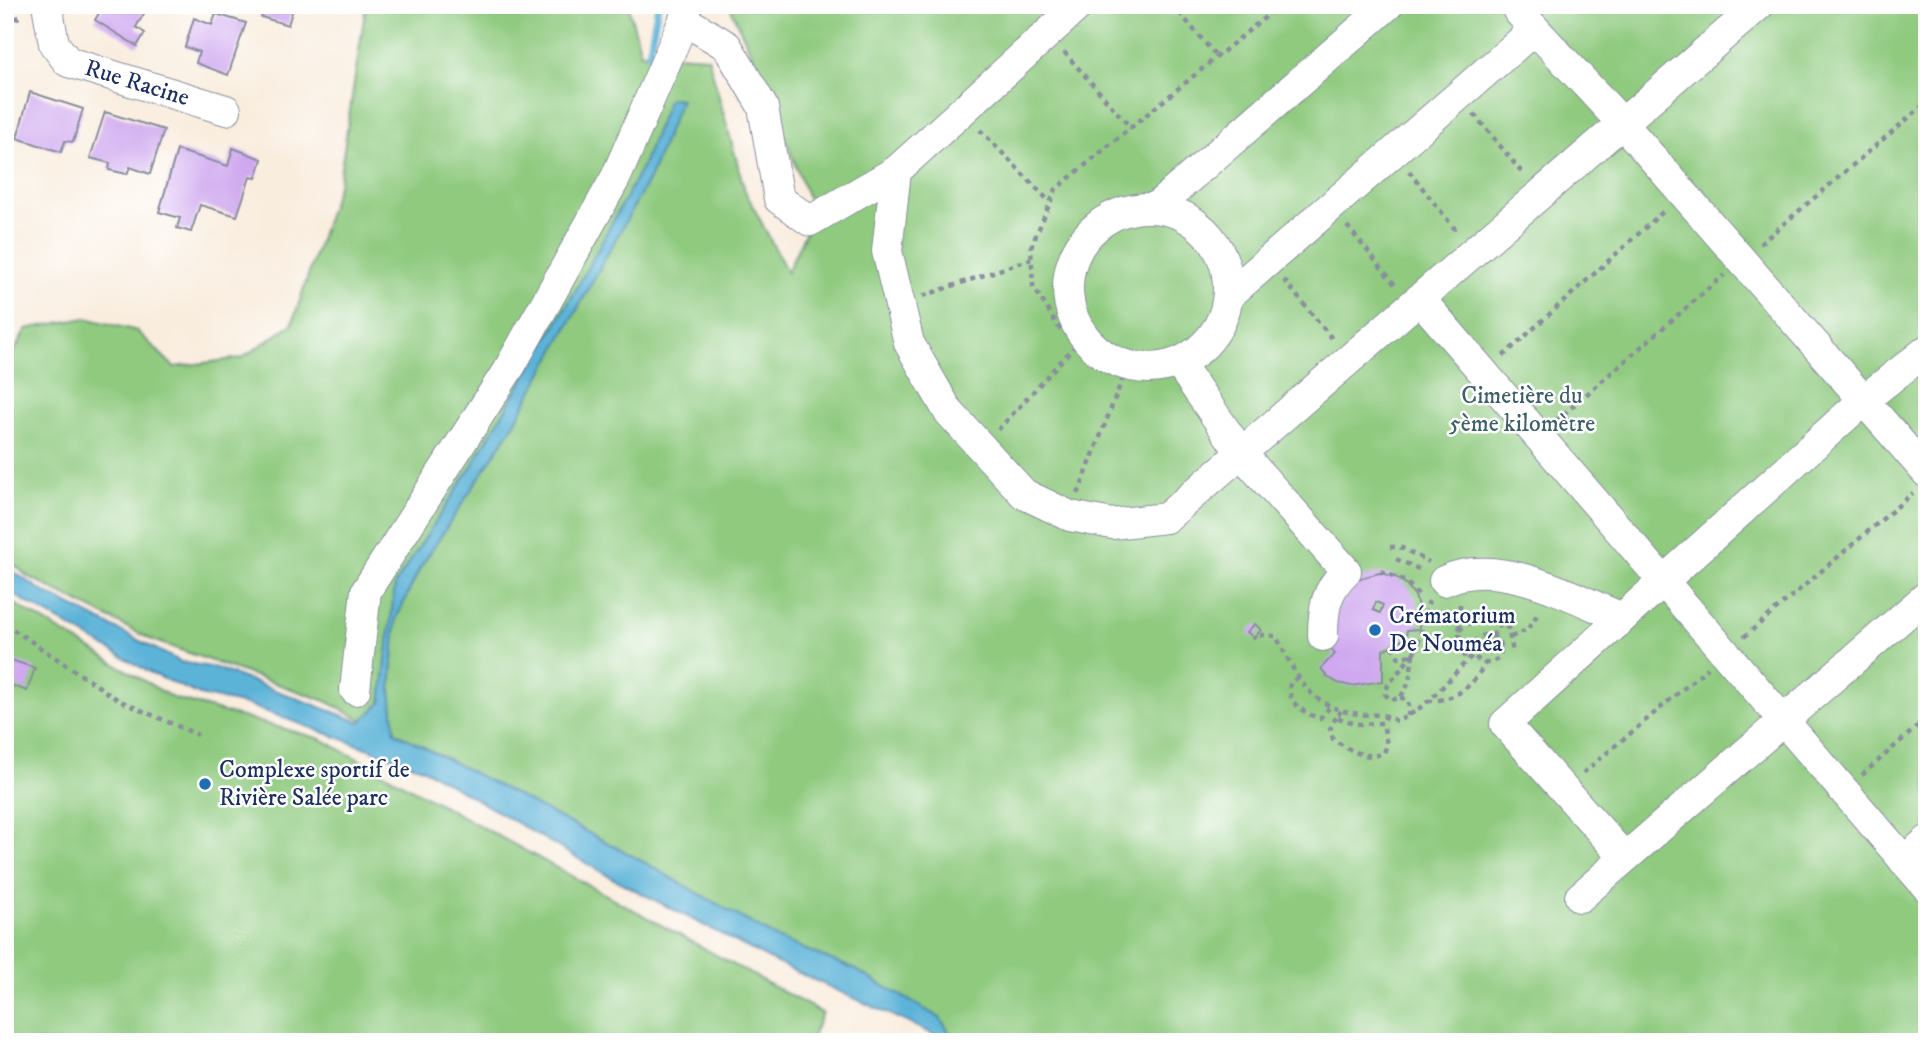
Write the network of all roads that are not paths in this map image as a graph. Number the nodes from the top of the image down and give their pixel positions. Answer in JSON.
{"nodes":[{"id":1,"x":51,"y":5,"type":"edge"},
{"id":2,"x":1079,"y":5,"type":"edge"},
{"id":3,"x":1388,"y":5,"type":"edge"},
{"id":4,"x":1759,"y":5,"type":"edge"},
{"id":5,"x":685,"y":13,"type":"edge"},
{"id":6,"x":1523,"y":13,"type":"edge"},
{"id":7,"x":226,"y":110,"type":"dead end"},
{"id":8,"x":1622,"y":124,"type":"junction"},
{"id":9,"x":897,"y":171,"type":"junction"},
{"id":10,"x":1155,"y":208,"type":"junction"},
{"id":11,"x":1228,"y":296,"type":"junction"},
{"id":12,"x":1416,"y":303,"type":"junction"},
{"id":13,"x":1927,"y":350,"type":"edge"},
{"id":14,"x":1179,"y":363,"type":"junction"},
{"id":15,"x":1866,"y":400,"type":"junction"},
{"id":16,"x":1241,"y":453,"type":"junction"},
{"id":17,"x":1927,"y":473,"type":"edge"},
{"id":18,"x":1665,"y":579,"type":"junction"},
{"id":19,"x":1445,"y":584,"type":"road end"},
{"id":20,"x":1927,"y":596,"type":"edge"},
{"id":21,"x":1622,"y":618,"type":"junction"},
{"id":22,"x":1323,"y":636,"type":"dead end"},
{"id":23,"x":355,"y":690,"type":"dead end"},
{"id":24,"x":1785,"y":719,"type":"junction"},
{"id":25,"x":1927,"y":841,"type":"edge"},
{"id":26,"x":1624,"y":857,"type":"junction"},
{"id":27,"x":1904,"y":861,"type":"junction"},
{"id":28,"x":1927,"y":887,"type":"edge"},
{"id":29,"x":1580,"y":897,"type":"dead end"}],
"edges":[{"from":1,"to":7,"type":"street","name":"Rue Racine"},
{"from":2,"to":9,"type":"street"},
{"from":3,"to":10,"type":"street"},
{"from":4,"to":8,"type":"street"},
{"from":5,"to":9,"type":"street"},
{"from":5,"to":23,"type":"street"},
{"from":6,"to":8,"type":"street"},
{"from":6,"to":11,"type":"street"},
{"from":8,"to":12,"type":"street"},
{"from":8,"to":15,"type":"street"},
{"from":9,"to":16,"type":"street"},
{"from":10,"to":11,"type":"street"},
{"from":10,"to":14,"type":"street"},
{"from":11,"to":14,"type":"street"},
{"from":12,"to":16,"type":"street"},
{"from":12,"to":18,"type":"street"},
{"from":13,"to":15,"type":"street"},
{"from":14,"to":16,"type":"street"},
{"from":15,"to":17,"type":"street"},
{"from":15,"to":18,"type":"street"},
{"from":16,"to":22,"type":"street"},
{"from":18,"to":21,"type":"street"},
{"from":18,"to":24,"type":"street"},
{"from":19,"to":21,"type":"street"},
{"from":20,"to":24,"type":"street"},
{"from":21,"to":26,"type":"street"},
{"from":24,"to":26,"type":"street"},
{"from":24,"to":27,"type":"street"},
{"from":25,"to":27,"type":"street"},
{"from":26,"to":29,"type":"street"},
{"from":27,"to":28,"type":"street"}]}
